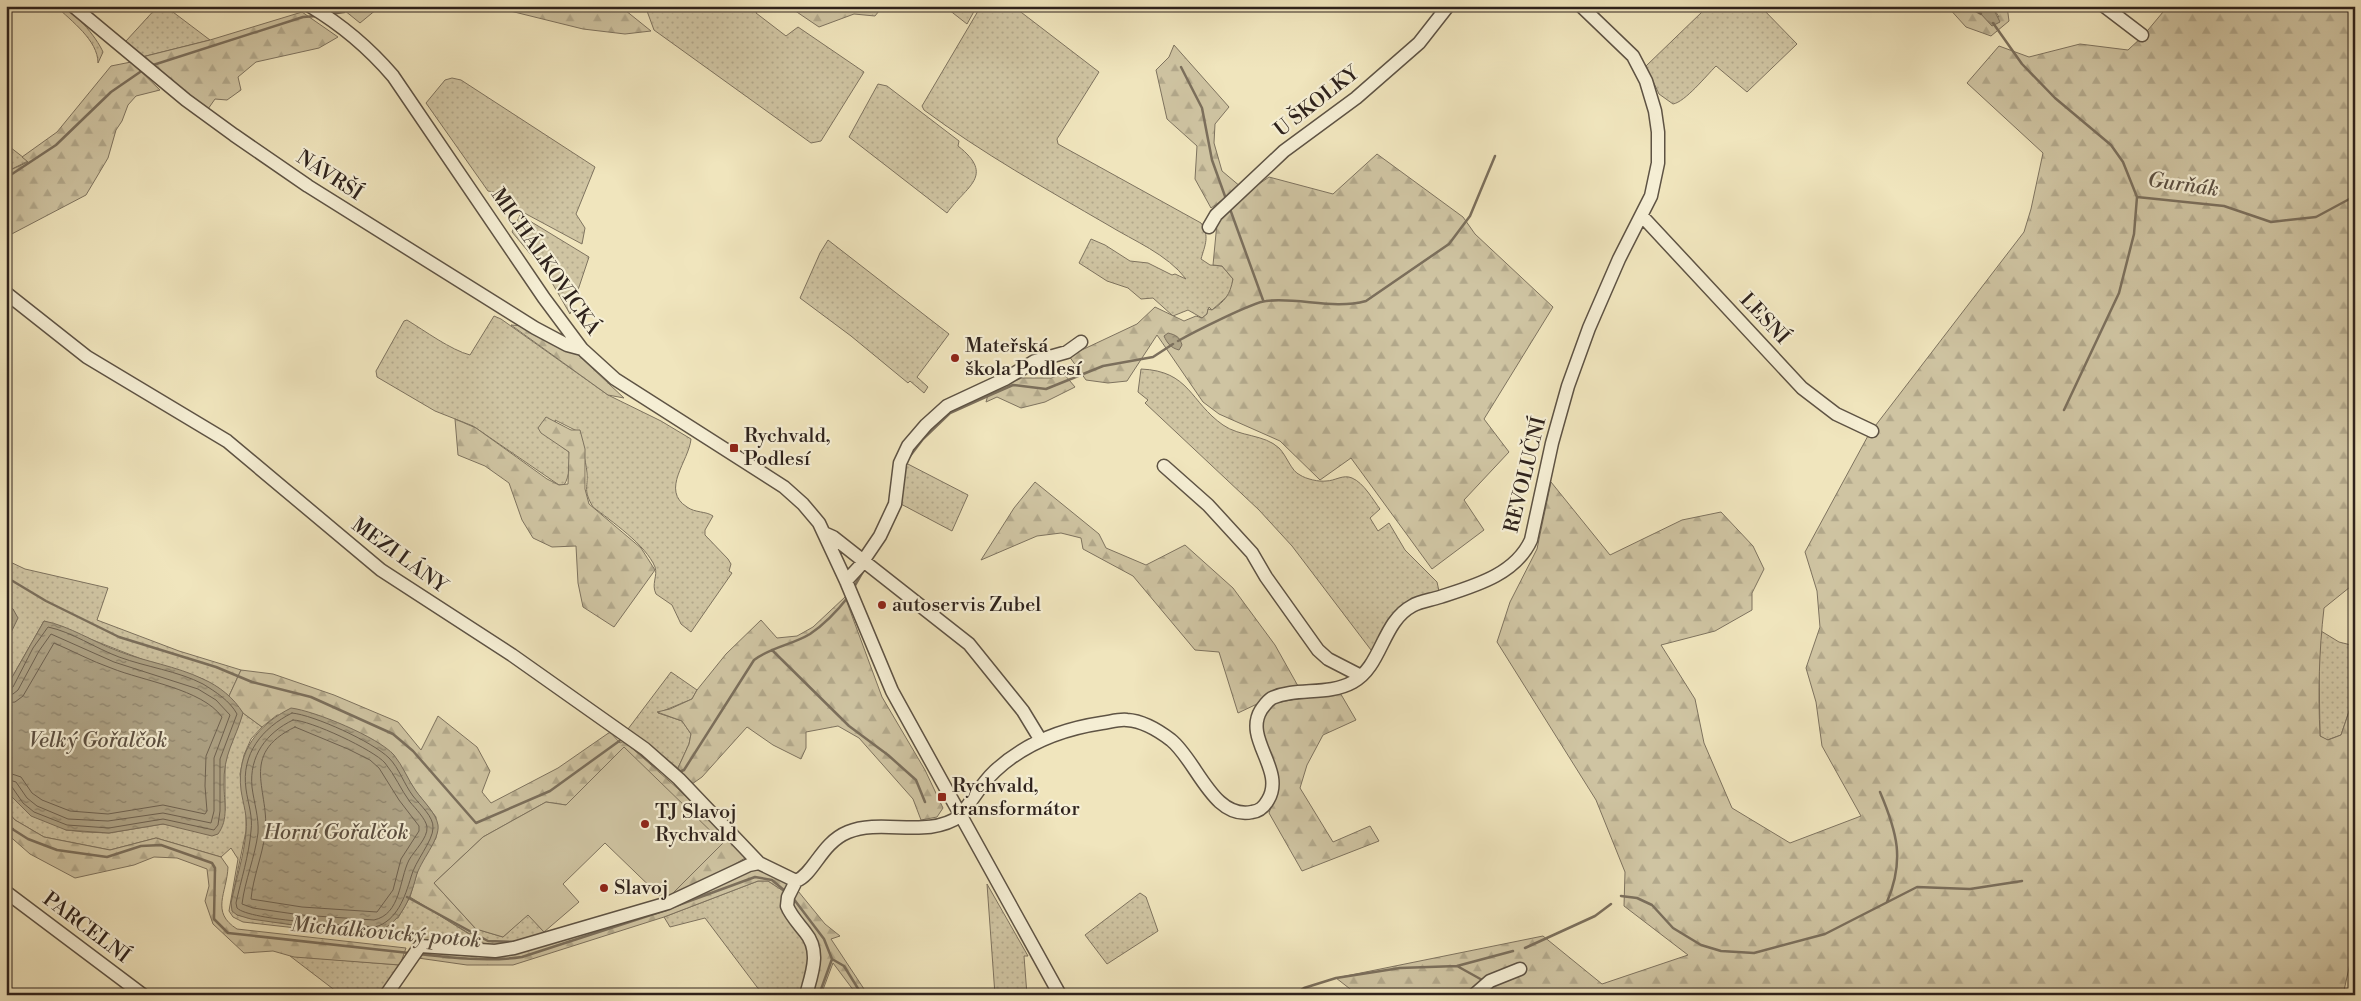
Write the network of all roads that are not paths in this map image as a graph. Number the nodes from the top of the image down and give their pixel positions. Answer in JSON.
{"nodes":[{"id":1,"x":73,"y":6,"type":"edge"},
{"id":2,"x":310,"y":6,"type":"edge"},
{"id":3,"x":1448,"y":6,"type":"edge"},
{"id":4,"x":1582,"y":6,"type":"edge"},
{"id":5,"x":2104,"y":6,"type":"edge"},
{"id":6,"x":2142,"y":35,"type":"dead end"},
{"id":7,"x":1642,"y":216,"type":"junction"},
{"id":8,"x":1210,"y":227,"type":"dead end"},
{"id":9,"x":6,"y":293,"type":"edge"},
{"id":10,"x":1081,"y":342,"type":"dead end"},
{"id":11,"x":582,"y":349,"type":"junction"},
{"id":12,"x":1872,"y":432,"type":"dead end"},
{"id":13,"x":1164,"y":466,"type":"dead end"},
{"id":14,"x":824,"y":533,"type":"junction"},
{"id":15,"x":863,"y":560,"type":"junction"},
{"id":16,"x":846,"y":581,"type":"junction"},
{"id":17,"x":1361,"y":676,"type":"junction"},
{"id":18,"x":1040,"y":739,"type":"junction"},
{"id":19,"x":960,"y":816,"type":"junction"},
{"id":20,"x":759,"y":863,"type":"junction"},
{"id":21,"x":793,"y":889,"type":"junction"},
{"id":22,"x":6,"y":892,"type":"edge"},
{"id":23,"x":1520,"y":969,"type":"dead end"},
{"id":24,"x":143,"y":995,"type":"edge"},
{"id":25,"x":386,"y":995,"type":"edge"},
{"id":26,"x":806,"y":995,"type":"edge"},
{"id":27,"x":1060,"y":995,"type":"edge"},
{"id":28,"x":1474,"y":995,"type":"edge"}],
"edges":[{"from":1,"to":11,"type":"street","name":"NÁVRŠÍ"},
{"from":2,"to":11,"type":"street","name":"MICHÁLKOVICKÁ"},
{"from":3,"to":8,"type":"street","name":"U ŠKOLKY"},
{"from":4,"to":7,"type":"street","name":"REVOLUČNÍ"},
{"from":5,"to":6,"type":"street"},
{"from":7,"to":12,"type":"street","name":"LESNÍ"},
{"from":7,"to":17,"type":"street","name":"REVOLUČNÍ"},
{"from":9,"to":20,"type":"street","name":"MEZI LÁNY"},
{"from":10,"to":15,"type":"street"},
{"from":11,"to":14,"type":"street","name":"MICHÁLKOVICKÁ"},
{"from":13,"to":17,"type":"street"},
{"from":14,"to":15,"type":"street"},
{"from":14,"to":16,"type":"street","name":"MICHÁLKOVICKÁ"},
{"from":15,"to":16,"type":"street"},
{"from":15,"to":18,"type":"street"},
{"from":16,"to":19,"type":"street","name":"MICHÁLKOVICKÁ"},
{"from":17,"to":18,"type":"street","name":"REVOLUČNÍ"},
{"from":18,"to":19,"type":"street","name":"REVOLUČNÍ"},
{"from":19,"to":21,"type":"street"},
{"from":19,"to":27,"type":"street","name":"MICHÁLKOVICKÁ"},
{"from":20,"to":21,"type":"street"},
{"from":20,"to":25,"type":"street"},
{"from":21,"to":26,"type":"street"},
{"from":22,"to":24,"type":"street","name":"PARCELNÍ"},
{"from":23,"to":28,"type":"street"}]}
